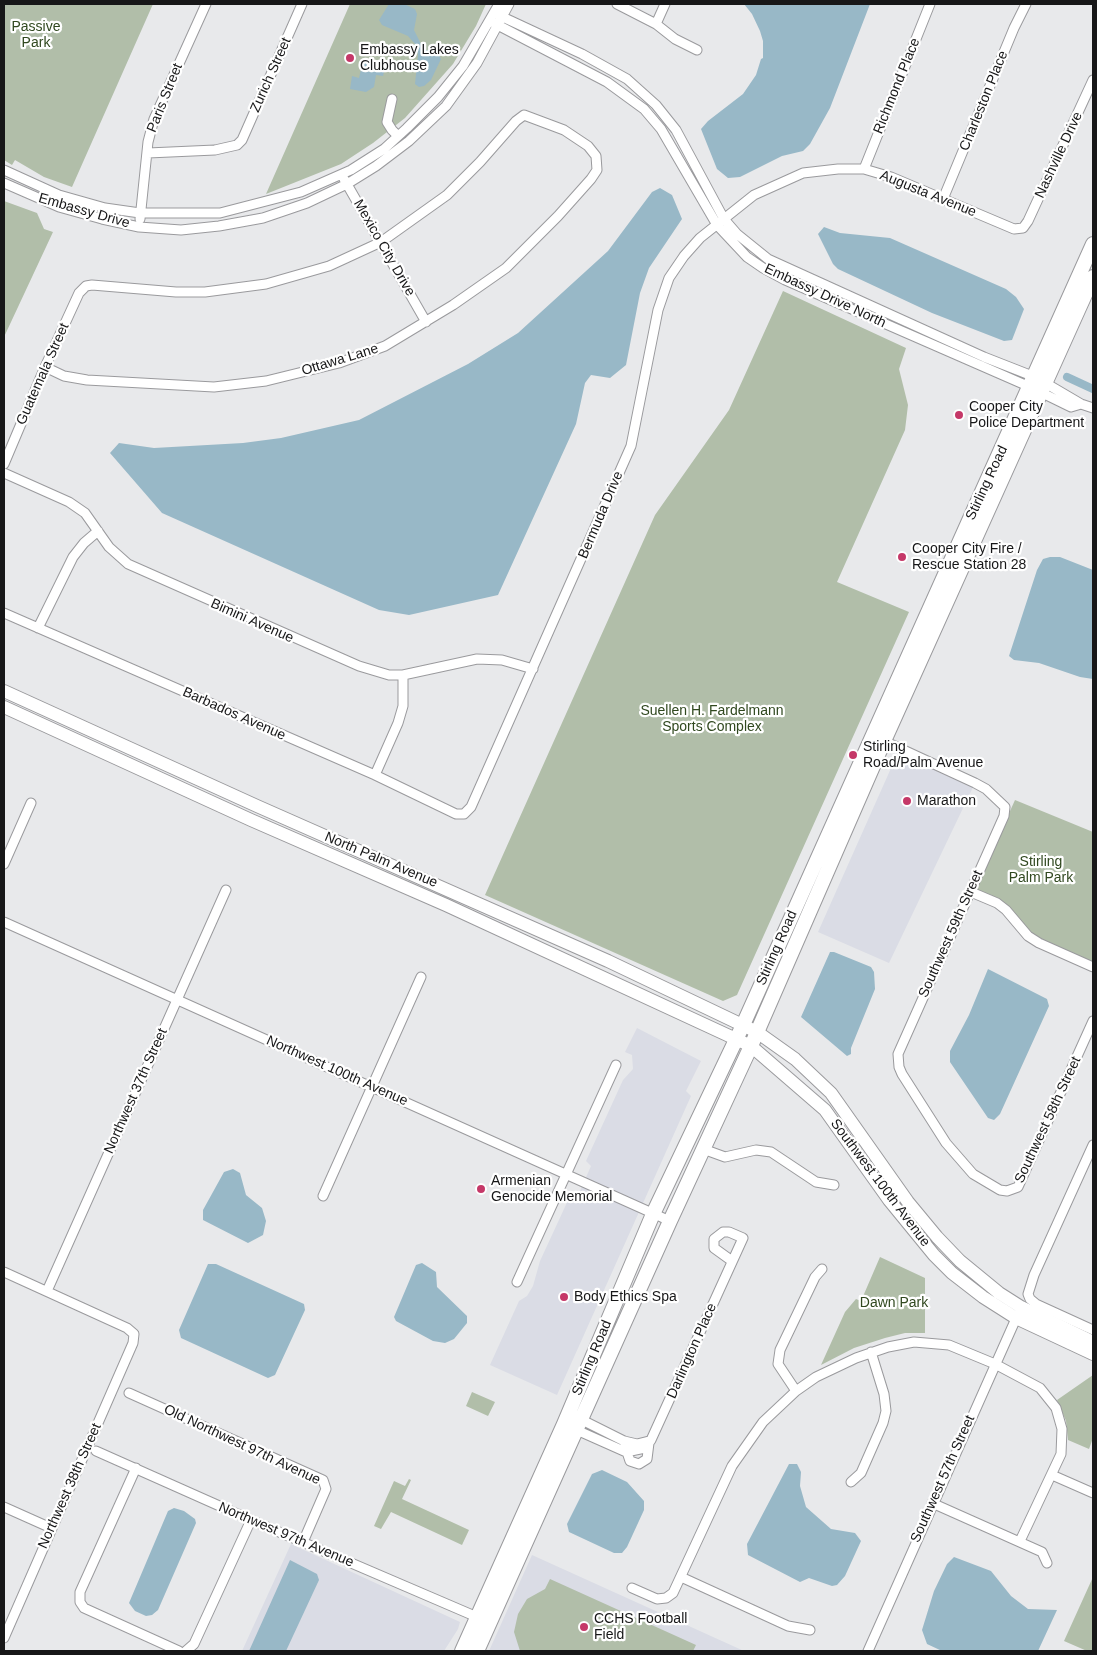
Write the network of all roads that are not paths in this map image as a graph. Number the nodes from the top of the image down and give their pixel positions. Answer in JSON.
{"nodes":[{"id":1,"x":206,"y":4,"type":"edge"},
{"id":2,"x":302,"y":4,"type":"edge"},
{"id":3,"x":499,"y":4,"type":"edge"},
{"id":4,"x":509,"y":4,"type":"edge"},
{"id":5,"x":617,"y":4,"type":"edge"},
{"id":6,"x":665,"y":4,"type":"edge"},
{"id":7,"x":930,"y":4,"type":"edge"},
{"id":8,"x":1026,"y":4,"type":"edge"},
{"id":9,"x":494,"y":13,"type":"junction"},
{"id":10,"x":490,"y":21,"type":"junction"},
{"id":11,"x":501,"y":22,"type":"junction"},
{"id":12,"x":656,"y":24,"type":"junction"},
{"id":13,"x":697,"y":50,"type":"dead end"},
{"id":14,"x":1093,"y":80,"type":"edge"},
{"id":15,"x":392,"y":99,"type":"dead end"},
{"id":16,"x":398,"y":136,"type":"junction"},
{"id":17,"x":148,"y":153,"type":"junction"},
{"id":18,"x":864,"y":169,"type":"junction"},
{"id":19,"x":4,"y":170,"type":"edge"},
{"id":20,"x":341,"y":175,"type":"junction"},
{"id":21,"x":4,"y":183,"type":"edge"},
{"id":22,"x":347,"y":184,"type":"junction"},
{"id":23,"x":944,"y":199,"type":"junction"},
{"id":24,"x":140,"y":213,"type":"junction"},
{"id":25,"x":721,"y":222,"type":"junction"},
{"id":26,"x":138,"y":227,"type":"junction"},
{"id":27,"x":1023,"y":228,"type":"joint"},
{"id":28,"x":381,"y":242,"type":"junction"},
{"id":29,"x":1093,"y":244,"type":"edge"},
{"id":30,"x":1093,"y":276,"type":"edge"},
{"id":31,"x":426,"y":322,"type":"junction"},
{"id":32,"x":45,"y":367,"type":"junction"},
{"id":33,"x":1038,"y":385,"type":"junction"},
{"id":34,"x":1093,"y":408,"type":"edge"},
{"id":35,"x":4,"y":464,"type":"edge"},
{"id":36,"x":4,"y":473,"type":"edge"},
{"id":37,"x":98,"y":531,"type":"junction"},
{"id":38,"x":4,"y":612,"type":"edge"},
{"id":39,"x":38,"y":628,"type":"junction"},
{"id":40,"x":534,"y":669,"type":"junction"},
{"id":41,"x":403,"y":674,"type":"junction"},
{"id":42,"x":4,"y":691,"type":"edge"},
{"id":43,"x":4,"y":708,"type":"edge"},
{"id":44,"x":884,"y":741,"type":"junction"},
{"id":45,"x":375,"y":775,"type":"junction"},
{"id":46,"x":31,"y":803,"type":"dead end"},
{"id":47,"x":464,"y":814,"type":"joint"},
{"id":48,"x":328,"y":838,"type":"junction"},
{"id":49,"x":322,"y":851,"type":"junction"},
{"id":50,"x":4,"y":864,"type":"edge"},
{"id":51,"x":226,"y":890,"type":"dead end"},
{"id":52,"x":971,"y":892,"type":"junction"},
{"id":53,"x":4,"y":922,"type":"edge"},
{"id":54,"x":1093,"y":967,"type":"edge"},
{"id":55,"x":421,"y":977,"type":"dead end"},
{"id":56,"x":177,"y":1000,"type":"junction"},
{"id":57,"x":1093,"y":1021,"type":"edge"},
{"id":58,"x":743,"y":1025,"type":"junction"},
{"id":59,"x":757,"y":1032,"type":"junction"},
{"id":60,"x":736,"y":1038,"type":"junction"},
{"id":61,"x":751,"y":1046,"type":"junction"},
{"id":62,"x":616,"y":1065,"type":"dead end"},
{"id":63,"x":372,"y":1087,"type":"junction"},
{"id":64,"x":1093,"y":1145,"type":"edge"},
{"id":65,"x":703,"y":1149,"type":"junction"},
{"id":66,"x":566,"y":1174,"type":"junction"},
{"id":67,"x":834,"y":1185,"type":"dead end"},
{"id":68,"x":1013,"y":1190,"type":"joint"},
{"id":69,"x":323,"y":1196,"type":"dead end"},
{"id":70,"x":654,"y":1214,"type":"junction"},
{"id":71,"x":670,"y":1221,"type":"junction"},
{"id":72,"x":732,"y":1261,"type":"dead end"},
{"id":73,"x":822,"y":1269,"type":"dead end"},
{"id":74,"x":4,"y":1272,"type":"edge"},
{"id":75,"x":517,"y":1282,"type":"dead end"},
{"id":76,"x":47,"y":1291,"type":"junction"},
{"id":77,"x":1018,"y":1313,"type":"junction"},
{"id":78,"x":1093,"y":1330,"type":"edge"},
{"id":79,"x":1093,"y":1342,"type":"edge"},
{"id":80,"x":871,"y":1352,"type":"junction"},
{"id":81,"x":1093,"y":1354,"type":"edge"},
{"id":82,"x":995,"y":1364,"type":"junction"},
{"id":83,"x":796,"y":1391,"type":"junction"},
{"id":84,"x":128,"y":1393,"type":"dead end"},
{"id":85,"x":572,"y":1421,"type":"junction"},
{"id":86,"x":605,"y":1432,"type":"junction"},
{"id":87,"x":624,"y":1441,"type":"junction"},
{"id":88,"x":650,"y":1442,"type":"junction"},
{"id":89,"x":607,"y":1444,"type":"junction"},
{"id":90,"x":96,"y":1450,"type":"dead end"},
{"id":91,"x":626,"y":1452,"type":"junction"},
{"id":92,"x":136,"y":1468,"type":"junction"},
{"id":93,"x":1052,"y":1475,"type":"junction"},
{"id":94,"x":851,"y":1482,"type":"dead end"},
{"id":95,"x":1093,"y":1493,"type":"edge"},
{"id":96,"x":932,"y":1503,"type":"junction"},
{"id":97,"x":4,"y":1507,"type":"edge"},
{"id":98,"x":251,"y":1520,"type":"junction"},
{"id":99,"x":51,"y":1528,"type":"junction"},
{"id":100,"x":519,"y":1540,"type":"junction"},
{"id":101,"x":1020,"y":1541,"type":"junction"},
{"id":102,"x":303,"y":1542,"type":"junction"},
{"id":103,"x":1047,"y":1563,"type":"dead end"},
{"id":104,"x":681,"y":1577,"type":"junction"},
{"id":105,"x":632,"y":1588,"type":"dead end"},
{"id":106,"x":477,"y":1617,"type":"junction"},
{"id":107,"x":810,"y":1630,"type":"dead end"},
{"id":108,"x":4,"y":1638,"type":"edge"},
{"id":109,"x":178,"y":1651,"type":"edge"},
{"id":110,"x":187,"y":1651,"type":"edge"},
{"id":111,"x":462,"y":1651,"type":"edge"},
{"id":112,"x":477,"y":1651,"type":"edge"},
{"id":113,"x":868,"y":1651,"type":"edge"}],
"edges":[{"from":1,"to":17,"type":"street","name":"Paris Street"},
{"from":2,"to":17,"type":"street","name":"Zurich Street"},
{"from":3,"to":9,"type":"street","name":"Embassy Drive"},
{"from":4,"to":11,"type":"street","name":"Embassy Drive"},
{"from":5,"to":12,"type":"street"},
{"from":6,"to":12,"type":"street"},
{"from":7,"to":18,"type":"street","name":"Richmond Place"},
{"from":8,"to":23,"type":"street","name":"Charleston Place"},
{"from":9,"to":10,"type":"street","name":"Embassy Drive"},
{"from":9,"to":11,"type":"street","name":"Embassy Drive North"},
{"from":10,"to":11,"type":"street","name":"Embassy Drive North"},
{"from":10,"to":16,"type":"street","name":"Embassy Drive"},
{"from":11,"to":22,"type":"street","name":"Embassy Drive"},
{"from":11,"to":25,"type":"street","name":"Embassy Drive North"},
{"from":11,"to":25,"type":"street","name":"Embassy Drive North"},
{"from":12,"to":13,"type":"street"},
{"from":14,"to":27,"type":"street","name":"Nashville Drive"},
{"from":15,"to":16,"type":"street"},
{"from":16,"to":20,"type":"street","name":"Embassy Drive"},
{"from":17,"to":24,"type":"street","name":"Paris Street"},
{"from":18,"to":23,"type":"street","name":"Augusta Avenue"},
{"from":18,"to":25,"type":"street","name":"Augusta Avenue"},
{"from":19,"to":24,"type":"street","name":"Embassy Drive"},
{"from":20,"to":22,"type":"street","name":"Mexico City Drive"},
{"from":20,"to":24,"type":"street","name":"Embassy Drive"},
{"from":21,"to":26,"type":"street","name":"Embassy Drive"},
{"from":22,"to":26,"type":"street","name":"Embassy Drive"},
{"from":22,"to":28,"type":"street","name":"Mexico City Drive"},
{"from":23,"to":27,"type":"street","name":"Augusta Avenue"},
{"from":24,"to":26,"type":"street","name":"Paris Street"},
{"from":25,"to":33,"type":"street","name":"Embassy Drive North"},
{"from":25,"to":40,"type":"street","name":"Bermuda Drive"},
{"from":28,"to":31,"type":"street","name":"Mexico City Drive"},
{"from":28,"to":31,"type":"street","name":"Ottawa Lane"},
{"from":28,"to":32,"type":"street","name":"Guatemala Street"},
{"from":29,"to":33,"type":"main road","name":"Stirling Road"},
{"from":30,"to":33,"type":"main road","name":"Stirling Road"},
{"from":31,"to":32,"type":"street","name":"Ottawa Lane"},
{"from":32,"to":35,"type":"street","name":"Guatemala Street"},
{"from":33,"to":34,"type":"street","name":"Embassy Drive North"},
{"from":33,"to":44,"type":"main road","name":"Stirling Road"},
{"from":33,"to":58,"type":"main road","name":"Stirling Road"},
{"from":36,"to":37,"type":"street","name":"Bimini Avenue"},
{"from":37,"to":39,"type":"street"},
{"from":37,"to":41,"type":"street","name":"Bimini Avenue"},
{"from":38,"to":39,"type":"street","name":"Barbados Avenue"},
{"from":39,"to":45,"type":"street","name":"Barbados Avenue"},
{"from":40,"to":41,"type":"street","name":"Bimini Avenue"},
{"from":40,"to":47,"type":"street","name":"Bermuda Drive"},
{"from":41,"to":45,"type":"street"},
{"from":42,"to":48,"type":"main road","name":"North Palm Avenue"},
{"from":43,"to":49,"type":"main road","name":"North Palm Avenue"},
{"from":44,"to":52,"type":"street","name":"Southwest 59th Street"},
{"from":44,"to":59,"type":"main road","name":"Stirling Road"},
{"from":45,"to":47,"type":"street","name":"Barbados Avenue"},
{"from":46,"to":50,"type":"street"},
{"from":48,"to":49,"type":"main road"},
{"from":48,"to":58,"type":"main road","name":"North Palm Avenue"},
{"from":49,"to":60,"type":"main road","name":"North Palm Avenue"},
{"from":51,"to":56,"type":"street","name":"Northwest 37th Street"},
{"from":52,"to":54,"type":"street"},
{"from":52,"to":68,"type":"street","name":"Southwest 59th Street"},
{"from":53,"to":56,"type":"street","name":"Northwest 100th Avenue"},
{"from":55,"to":63,"type":"street"},
{"from":56,"to":63,"type":"street","name":"Northwest 100th Avenue"},
{"from":56,"to":76,"type":"street","name":"Northwest 37th Street"},
{"from":57,"to":68,"type":"street","name":"Southwest 58th Street"},
{"from":58,"to":59,"type":"main road","name":"North Palm Avenue"},
{"from":58,"to":60,"type":"main road","name":"Stirling Road"},
{"from":59,"to":61,"type":"main road","name":"Stirling Road"},
{"from":59,"to":77,"type":"main road","name":"Southwest 100th Avenue"},
{"from":60,"to":61,"type":"main road","name":"North Palm Avenue"},
{"from":60,"to":70,"type":"main road","name":"Stirling Road"},
{"from":61,"to":65,"type":"main road","name":"Stirling Road"},
{"from":61,"to":77,"type":"main road","name":"Southwest 100th Avenue"},
{"from":62,"to":66,"type":"street"},
{"from":63,"to":66,"type":"street","name":"Northwest 100th Avenue"},
{"from":63,"to":69,"type":"street"},
{"from":64,"to":78,"type":"street"},
{"from":65,"to":67,"type":"street"},
{"from":65,"to":71,"type":"main road","name":"Stirling Road"},
{"from":66,"to":70,"type":"street","name":"Northwest 100th Avenue"},
{"from":66,"to":75,"type":"street"},
{"from":70,"to":71,"type":"street","name":"Northwest 100th Avenue"},
{"from":70,"to":85,"type":"main road","name":"Stirling Road"},
{"from":71,"to":85,"type":"main road","name":"Stirling Road"},
{"from":72,"to":88,"type":"street","name":"Darlington Place"},
{"from":73,"to":83,"type":"street"},
{"from":74,"to":76,"type":"street"},
{"from":76,"to":99,"type":"street","name":"Northwest 38th Street"},
{"from":77,"to":79,"type":"main road","name":"Southwest 100th Avenue"},
{"from":77,"to":81,"type":"main road","name":"Southwest 100th Avenue"},
{"from":77,"to":82,"type":"street","name":"Southwest 57th Street"},
{"from":80,"to":82,"type":"street"},
{"from":80,"to":83,"type":"street"},
{"from":80,"to":94,"type":"street"},
{"from":82,"to":93,"type":"street"},
{"from":82,"to":96,"type":"street","name":"Southwest 57th Street"},
{"from":83,"to":104,"type":"street"},
{"from":84,"to":102,"type":"street","name":"Old Northwest 97th Avenue"},
{"from":85,"to":86,"type":"street"},
{"from":85,"to":89,"type":"street"},
{"from":85,"to":100,"type":"main road","name":"Stirling Road"},
{"from":86,"to":87,"type":"street"},
{"from":86,"to":89,"type":"street"},
{"from":87,"to":88,"type":"street"},
{"from":87,"to":91,"type":"street"},
{"from":88,"to":91,"type":"street"},
{"from":88,"to":91,"type":"street","name":"Darlington Place"},
{"from":89,"to":91,"type":"street"},
{"from":90,"to":92,"type":"street","name":"Northwest 97th Avenue"},
{"from":92,"to":98,"type":"street","name":"Northwest 97th Avenue"},
{"from":92,"to":109,"type":"street"},
{"from":93,"to":95,"type":"street"},
{"from":93,"to":101,"type":"street"},
{"from":96,"to":101,"type":"street"},
{"from":96,"to":113,"type":"street","name":"Southwest 57th Street"},
{"from":97,"to":99,"type":"street"},
{"from":98,"to":102,"type":"street","name":"Northwest 97th Avenue"},
{"from":98,"to":110,"type":"street"},
{"from":99,"to":108,"type":"street","name":"Northwest 38th Street"},
{"from":100,"to":106,"type":"main road","name":"Stirling Road"},
{"from":100,"to":112,"type":"main road","name":"Stirling Road"},
{"from":101,"to":103,"type":"street"},
{"from":102,"to":106,"type":"street","name":"Northwest 97th Avenue"},
{"from":104,"to":105,"type":"street"},
{"from":104,"to":107,"type":"street"},
{"from":106,"to":111,"type":"main road","name":"Stirling Road"}]}
